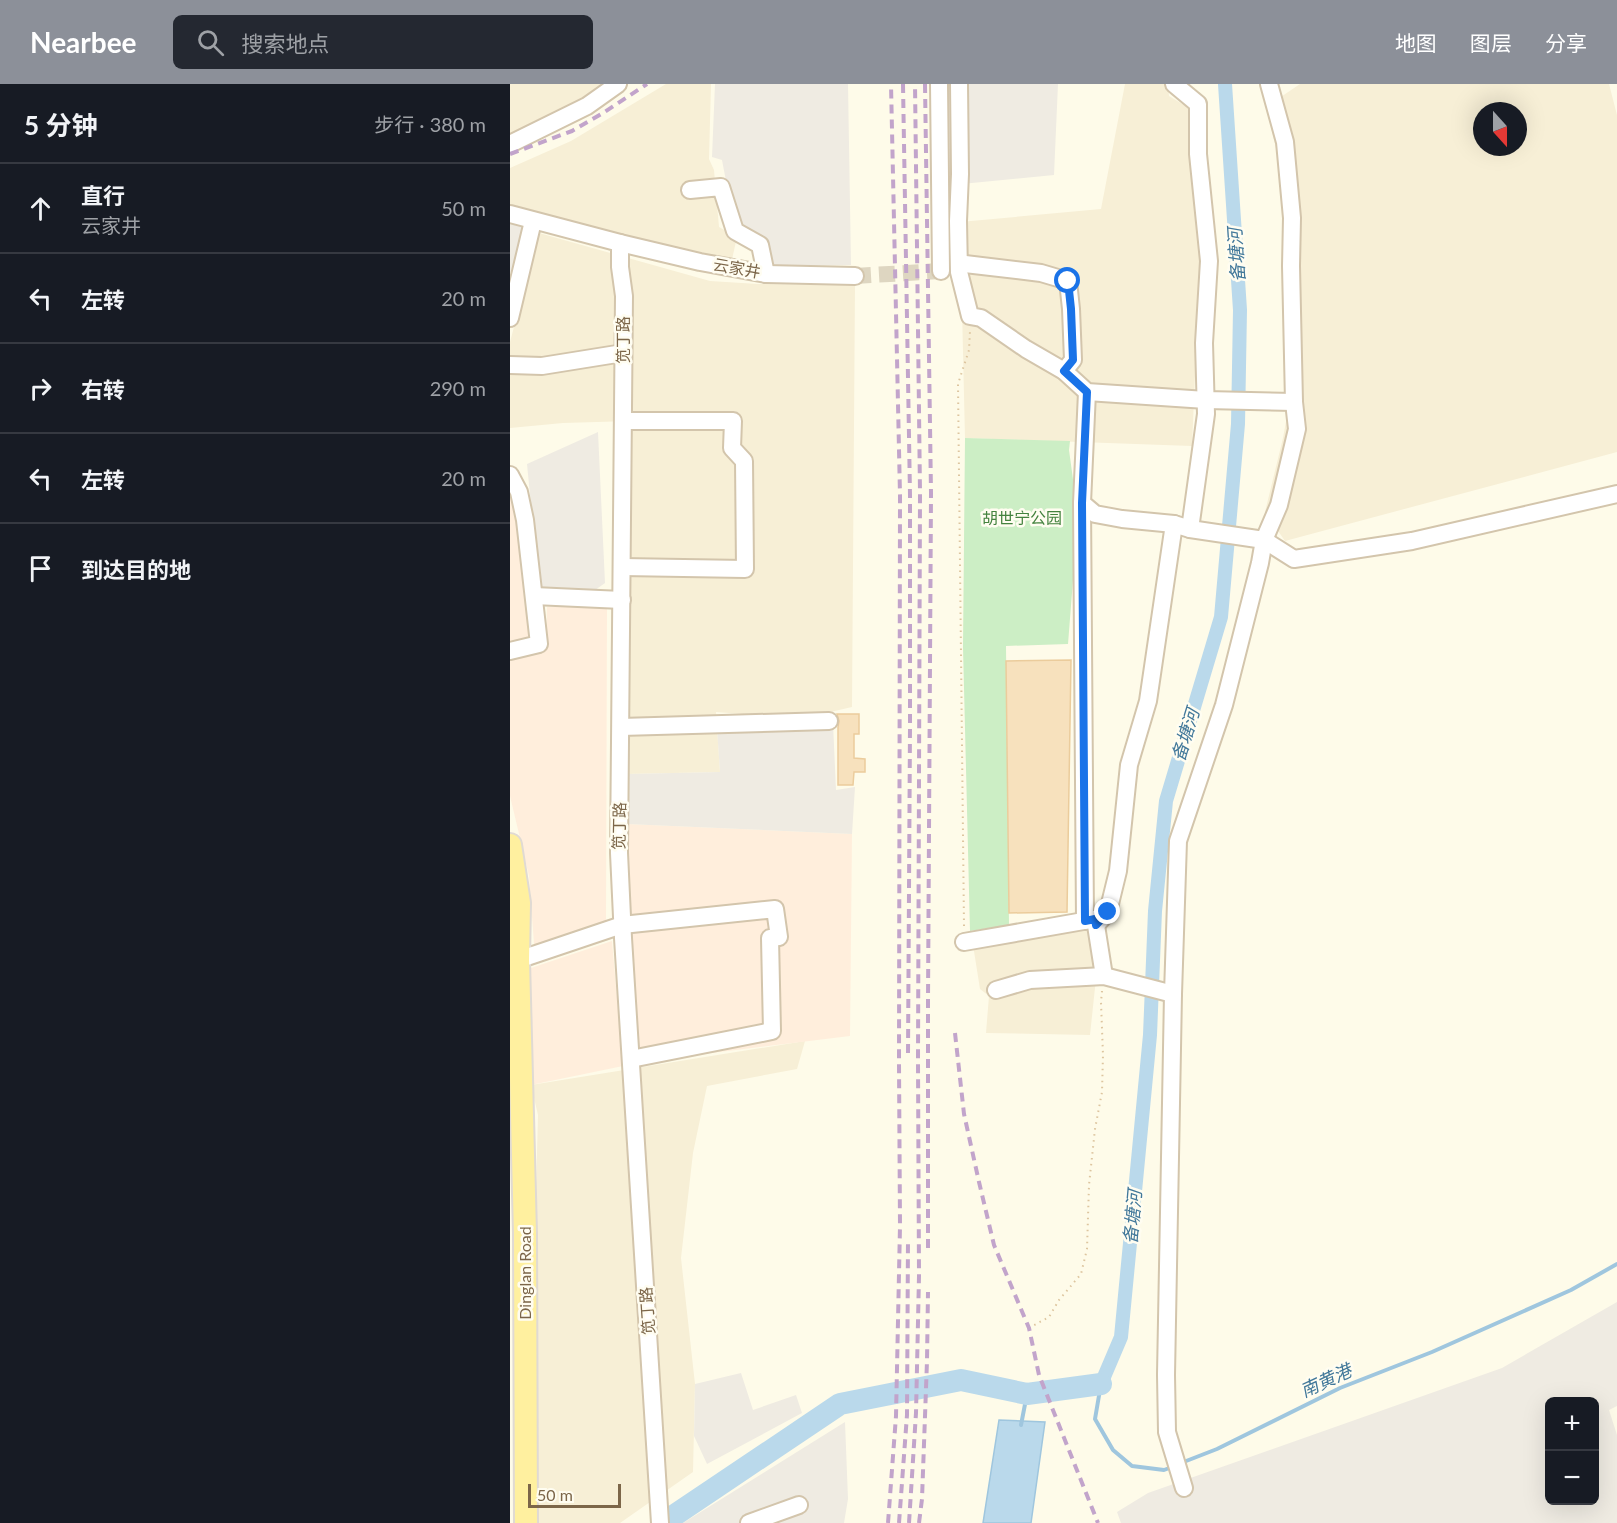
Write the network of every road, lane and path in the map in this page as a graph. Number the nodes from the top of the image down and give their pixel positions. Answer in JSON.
{"nodes":[{"id":1,"x":618,"y":84,"type":"edge"},
{"id":2,"x":939,"y":84,"type":"edge"},
{"id":3,"x":960,"y":84,"type":"edge"},
{"id":4,"x":1174,"y":84,"type":"edge"},
{"id":5,"x":1269,"y":84,"type":"edge"},
{"id":6,"x":510,"y":144,"type":"edge"},
{"id":7,"x":690,"y":190,"type":"dead end"},
{"id":8,"x":510,"y":214,"type":"edge"},
{"id":9,"x":533,"y":221,"type":"junction"},
{"id":10,"x":620,"y":243,"type":"junction"},
{"id":11,"x":965,"y":264,"type":"tunnel mouth"},
{"id":12,"x":940,"y":271,"type":"dead end"},
{"id":13,"x":766,"y":274,"type":"junction"},
{"id":14,"x":855,"y":276,"type":"tunnel mouth"},
{"id":15,"x":970,"y":316,"type":"junction"},
{"id":16,"x":510,"y":318,"type":"edge"},
{"id":17,"x":623,"y":354,"type":"junction"},
{"id":18,"x":510,"y":365,"type":"edge"},
{"id":19,"x":1064,"y":371,"type":"junction"},
{"id":20,"x":1087,"y":392,"type":"junction"},
{"id":21,"x":1206,"y":400,"type":"junction"},
{"id":22,"x":1294,"y":402,"type":"junction"},
{"id":23,"x":623,"y":421,"type":"junction"},
{"id":24,"x":510,"y":475,"type":"edge"},
{"id":25,"x":1617,"y":494,"type":"edge"},
{"id":26,"x":1082,"y":503,"type":"junction"},
{"id":27,"x":1190,"y":528,"type":"junction"},
{"id":28,"x":1261,"y":540,"type":"junction"},
{"id":29,"x":622,"y":567,"type":"junction"},
{"id":30,"x":534,"y":596,"type":"junction"},
{"id":31,"x":622,"y":600,"type":"junction"},
{"id":32,"x":510,"y":651,"type":"edge"},
{"id":33,"x":829,"y":721,"type":"dead end"},
{"id":34,"x":621,"y":727,"type":"junction"},
{"id":35,"x":510,"y":845,"type":"edge"},
{"id":36,"x":1091,"y":923,"type":"junction"},
{"id":37,"x":622,"y":925,"type":"junction"},
{"id":38,"x":964,"y":942,"type":"joint"},
{"id":39,"x":518,"y":960,"type":"junction"},
{"id":40,"x":1110,"y":978,"type":"junction"},
{"id":41,"x":996,"y":990,"type":"dead end"},
{"id":42,"x":1167,"y":992,"type":"junction"},
{"id":43,"x":631,"y":1059,"type":"junction"},
{"id":44,"x":1029,"y":1328,"type":"dead end"},
{"id":45,"x":1182,"y":1480,"type":"dead end"},
{"id":46,"x":799,"y":1505,"type":"dead end"},
{"id":47,"x":660,"y":1518,"type":"edge"},
{"id":48,"x":525,"y":1523,"type":"edge"},
{"id":49,"x":749,"y":1523,"type":"edge"}],
"edges":[{"from":1,"to":6,"type":"street"},
{"from":2,"to":12,"type":"street"},
{"from":3,"to":15,"type":"street"},
{"from":4,"to":21,"type":"street"},
{"from":5,"to":22,"type":"street"},
{"from":7,"to":13,"type":"street"},
{"from":8,"to":9,"type":"street"},
{"from":9,"to":10,"type":"street"},
{"from":9,"to":16,"type":"street"},
{"from":10,"to":13,"type":"street","name":"云家井"},
{"from":10,"to":17,"type":"street","name":"笕丁路"},
{"from":11,"to":19,"type":"street"},
{"from":13,"to":14,"type":"street","name":"云家井"},
{"from":15,"to":19,"type":"street"},
{"from":15,"to":38,"type":"path"},
{"from":17,"to":18,"type":"street"},
{"from":17,"to":23,"type":"street","name":"笕丁路"},
{"from":19,"to":20,"type":"street"},
{"from":20,"to":21,"type":"street"},
{"from":20,"to":26,"type":"street"},
{"from":21,"to":22,"type":"street"},
{"from":21,"to":27,"type":"street"},
{"from":22,"to":28,"type":"street"},
{"from":23,"to":29,"type":"street","name":"笕丁路"},
{"from":23,"to":29,"type":"street"},
{"from":24,"to":30,"type":"street"},
{"from":25,"to":28,"type":"street"},
{"from":26,"to":27,"type":"street"},
{"from":26,"to":36,"type":"street"},
{"from":27,"to":28,"type":"street"},
{"from":27,"to":36,"type":"street"},
{"from":28,"to":42,"type":"street"},
{"from":29,"to":31,"type":"street","name":"笕丁路"},
{"from":30,"to":31,"type":"street"},
{"from":30,"to":32,"type":"street"},
{"from":31,"to":34,"type":"street","name":"笕丁路"},
{"from":33,"to":34,"type":"street"},
{"from":34,"to":37,"type":"street","name":"笕丁路"},
{"from":35,"to":39,"type":"main road","name":"Dinglan Road"},
{"from":36,"to":38,"type":"street"},
{"from":36,"to":40,"type":"street"},
{"from":37,"to":39,"type":"street"},
{"from":37,"to":43,"type":"street","name":"笕丁路"},
{"from":37,"to":43,"type":"street"},
{"from":39,"to":48,"type":"main road","name":"Dinglan Road"},
{"from":40,"to":41,"type":"street"},
{"from":40,"to":42,"type":"street"},
{"from":40,"to":44,"type":"path"},
{"from":42,"to":45,"type":"street"},
{"from":43,"to":47,"type":"street","name":"笕丁路"},
{"from":46,"to":49,"type":"street"}]}
